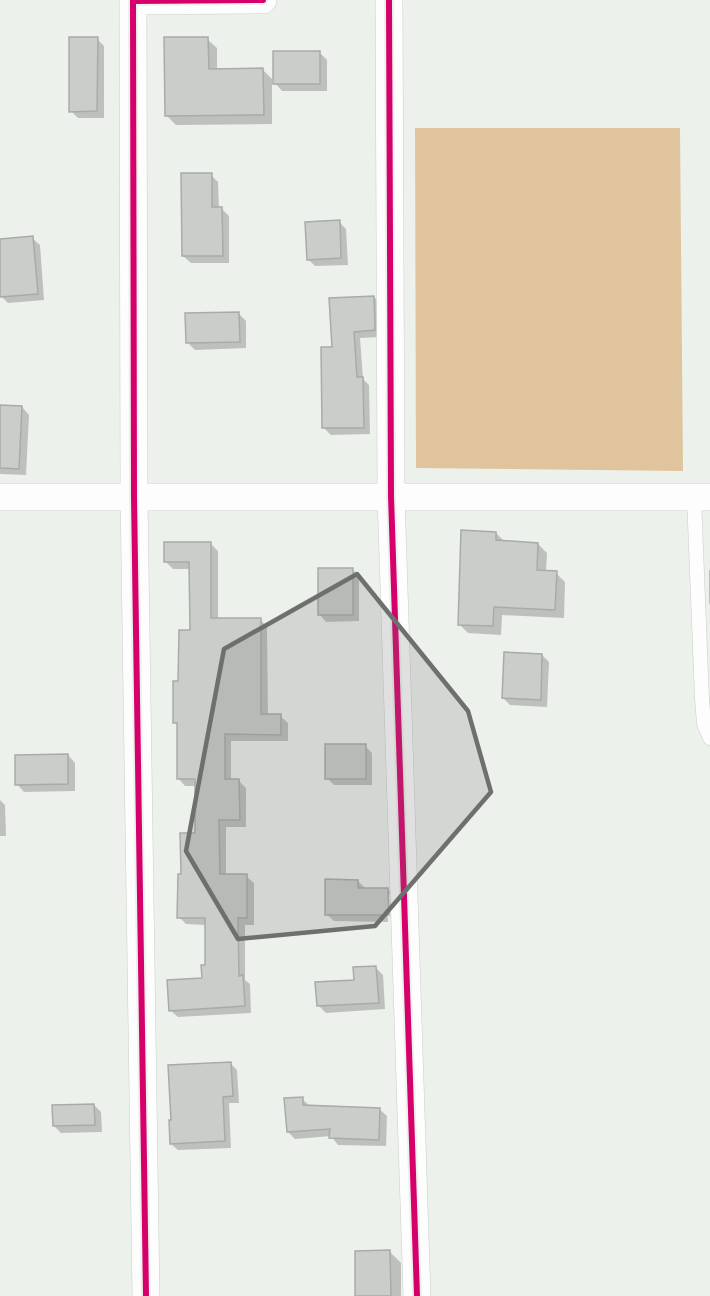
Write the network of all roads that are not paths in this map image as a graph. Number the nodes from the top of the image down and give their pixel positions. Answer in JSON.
{"nodes":[{"id":1,"x":127,"y":0,"type":"edge"},
{"id":2,"x":263,"y":0,"type":"edge"},
{"id":3,"x":389,"y":0,"type":"edge"},
{"id":4,"x":391,"y":496,"type":"junction"},
{"id":5,"x":0,"y":497,"type":"edge"},
{"id":6,"x":134,"y":497,"type":"junction"},
{"id":7,"x":702,"y":497,"type":"edge"},
{"id":8,"x":710,"y":738,"type":"edge"},
{"id":9,"x":147,"y":1296,"type":"edge"},
{"id":10,"x":417,"y":1296,"type":"edge"}],
"edges":[{"from":1,"to":2,"type":"street"},
{"from":1,"to":6,"type":"street"},
{"from":3,"to":4,"type":"street"},
{"from":4,"to":6,"type":"street"},
{"from":4,"to":7,"type":"street"},
{"from":4,"to":10,"type":"street"},
{"from":5,"to":6,"type":"street"},
{"from":6,"to":9,"type":"street"},
{"from":7,"to":8,"type":"lane"}]}
